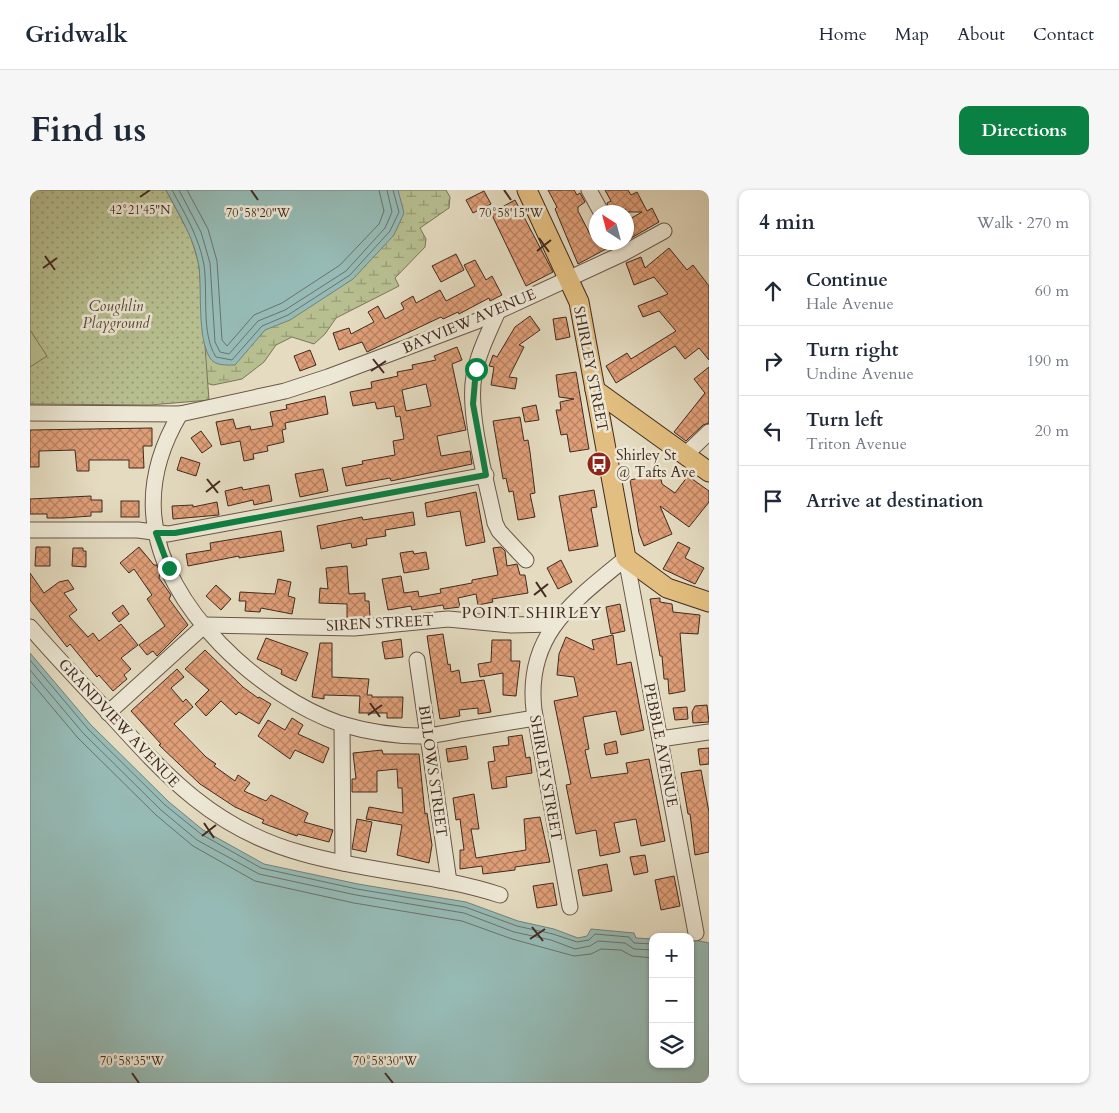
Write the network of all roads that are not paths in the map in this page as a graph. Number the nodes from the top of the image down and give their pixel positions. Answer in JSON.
{"nodes":[{"id":1,"x":527,"y":190,"type":"edge"},
{"id":2,"x":589,"y":190,"type":"edge"},
{"id":3,"x":597,"y":205,"type":"edge"},
{"id":4,"x":664,"y":231,"type":"dead end"},
{"id":5,"x":634,"y":242,"type":"edge"},
{"id":6,"x":616,"y":250,"type":"edge"},
{"id":7,"x":569,"y":278,"type":"junction"},
{"id":8,"x":498,"y":311,"type":"junction"},
{"id":9,"x":596,"y":390,"type":"junction"},
{"id":10,"x":30,"y":413,"type":"edge"},
{"id":11,"x":180,"y":414,"type":"junction"},
{"id":12,"x":709,"y":432,"type":"edge"},
{"id":13,"x":685,"y":455,"type":"junction"},
{"id":14,"x":709,"y":472,"type":"edge"},
{"id":15,"x":486,"y":475,"type":"junction"},
{"id":16,"x":30,"y":530,"type":"edge"},
{"id":17,"x":156,"y":533,"type":"junction"},
{"id":18,"x":626,"y":558,"type":"junction"},
{"id":19,"x":526,"y":560,"type":"dead end"},
{"id":20,"x":709,"y":602,"type":"edge"},
{"id":21,"x":554,"y":624,"type":"junction"},
{"id":22,"x":204,"y":625,"type":"junction"},
{"id":23,"x":30,"y":627,"type":"edge"},
{"id":24,"x":418,"y":660,"type":"dead end"},
{"id":25,"x":108,"y":713,"type":"junction"},
{"id":26,"x":535,"y":718,"type":"junction"},
{"id":27,"x":342,"y":724,"type":"junction"},
{"id":28,"x":709,"y":732,"type":"edge"},
{"id":29,"x":428,"y":736,"type":"junction"},
{"id":30,"x":660,"y":739,"type":"junction"},
{"id":31,"x":343,"y":863,"type":"junction"},
{"id":32,"x":449,"y":882,"type":"junction"},
{"id":33,"x":500,"y":895,"type":"dead end"},
{"id":34,"x":570,"y":907,"type":"dead end"},
{"id":35,"x":696,"y":933,"type":"dead end"}],
"edges":[{"from":1,"to":7,"type":"main road","name":"SHIRLEY STREET"},
{"from":2,"to":3,"type":"street"},
{"from":4,"to":5,"type":"street","name":"BAYVIEW AVENUE"},
{"from":6,"to":7,"type":"street","name":"BAYVIEW AVENUE"},
{"from":7,"to":8,"type":"street","name":"BAYVIEW AVENUE"},
{"from":7,"to":9,"type":"main road","name":"SHIRLEY STREET"},
{"from":8,"to":11,"type":"street","name":"BAYVIEW AVENUE"},
{"from":8,"to":15,"type":"street"},
{"from":9,"to":13,"type":"main road"},
{"from":9,"to":18,"type":"main road","name":"SHIRLEY STREET"},
{"from":10,"to":11,"type":"street","name":"BAYVIEW AVENUE"},
{"from":11,"to":17,"type":"street"},
{"from":12,"to":13,"type":"street"},
{"from":13,"to":14,"type":"main road"},
{"from":15,"to":17,"type":"street"},
{"from":15,"to":19,"type":"street"},
{"from":16,"to":17,"type":"street"},
{"from":17,"to":22,"type":"street"},
{"from":18,"to":20,"type":"main road"},
{"from":18,"to":21,"type":"street","name":"SHIRLEY STREET"},
{"from":18,"to":30,"type":"street","name":"PEBBLE AVENUE"},
{"from":21,"to":22,"type":"street","name":"SIREN STREET"},
{"from":21,"to":26,"type":"street","name":"SHIRLEY STREET"},
{"from":22,"to":25,"type":"street"},
{"from":22,"to":27,"type":"street"},
{"from":23,"to":25,"type":"street","name":"GRANDVIEW AVENUE"},
{"from":24,"to":29,"type":"street","name":"BILLOWS STREET"},
{"from":25,"to":31,"type":"street","name":"GRANDVIEW AVENUE"},
{"from":26,"to":29,"type":"street"},
{"from":26,"to":34,"type":"street","name":"SHIRLEY STREET"},
{"from":27,"to":29,"type":"street"},
{"from":27,"to":31,"type":"street"},
{"from":28,"to":30,"type":"street"},
{"from":29,"to":32,"type":"street","name":"BILLOWS STREET"},
{"from":30,"to":35,"type":"street","name":"PEBBLE AVENUE"},
{"from":31,"to":32,"type":"street","name":"GRANDVIEW AVENUE"},
{"from":32,"to":33,"type":"street","name":"GRANDVIEW AVENUE"}]}
